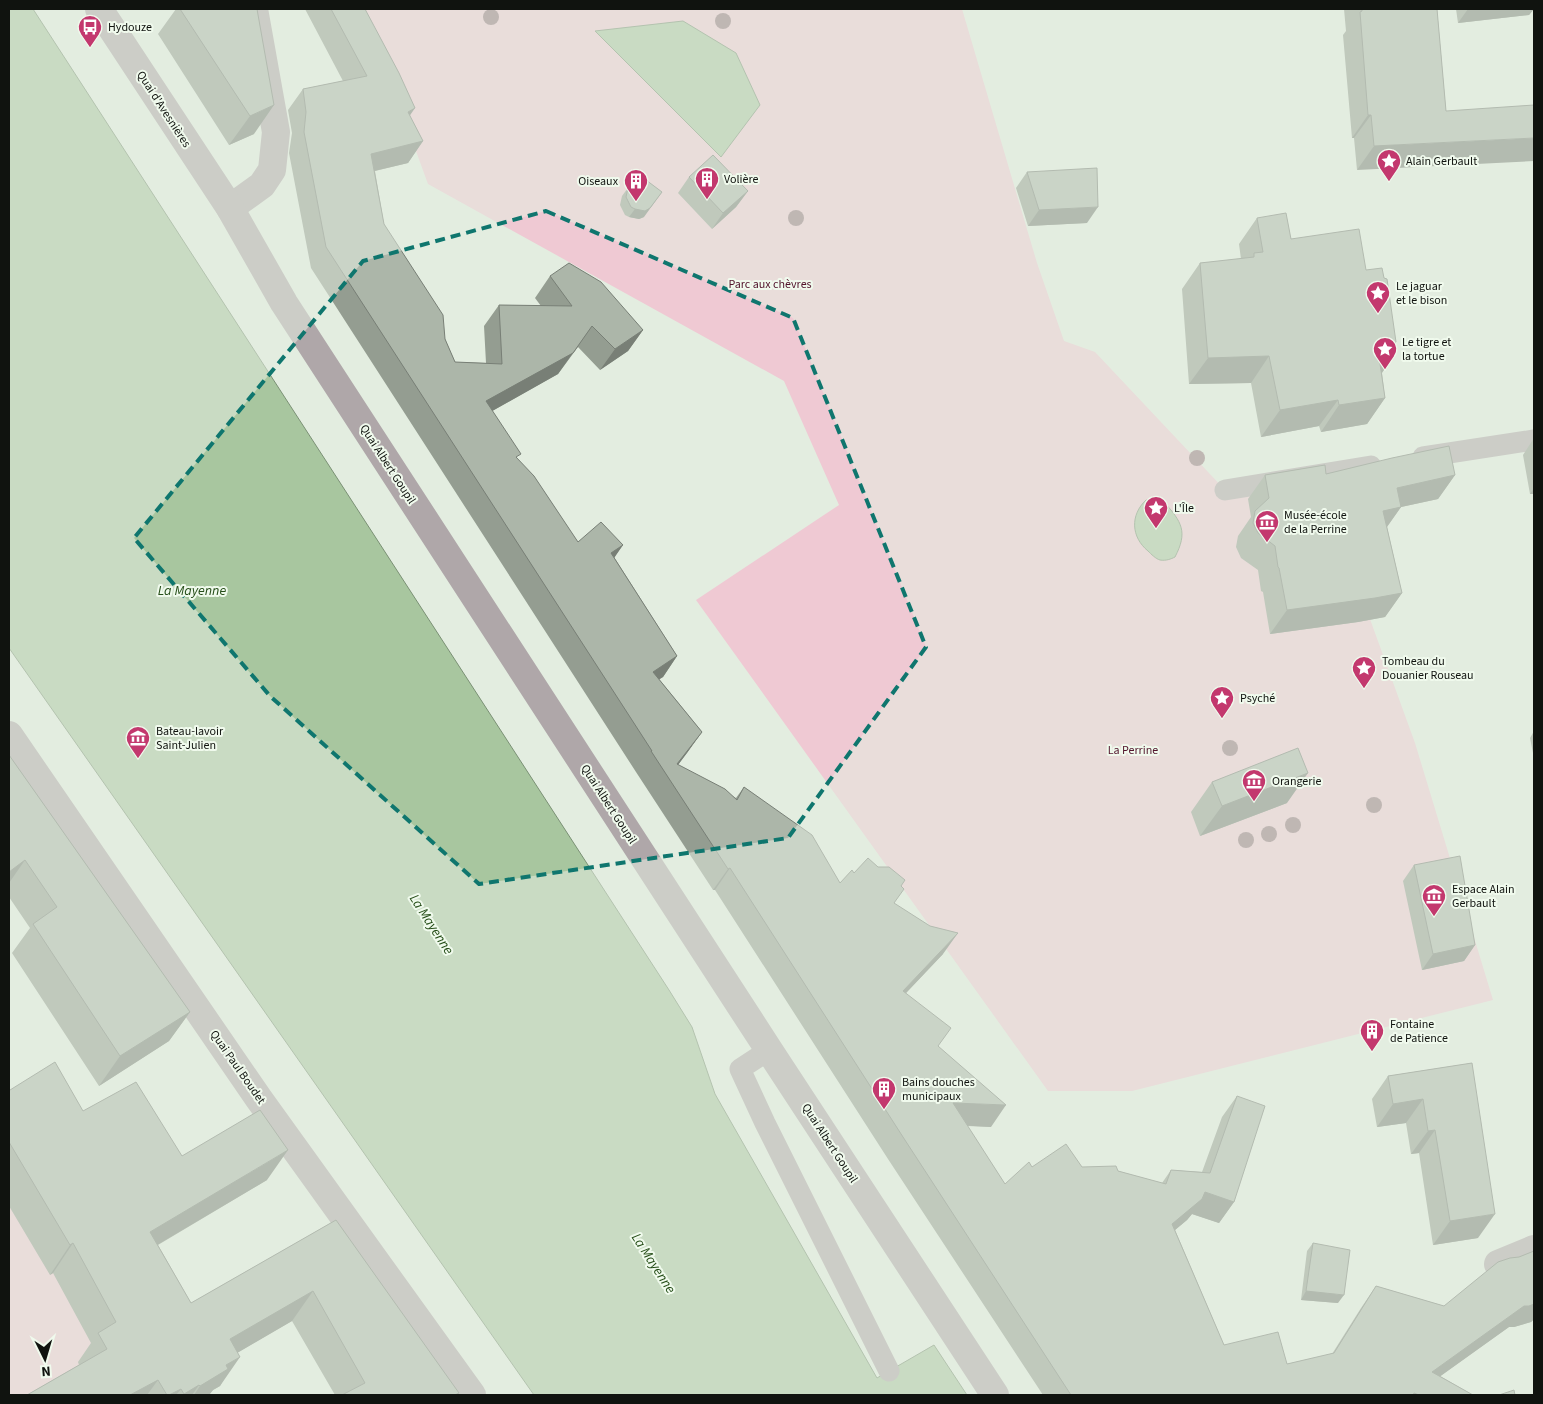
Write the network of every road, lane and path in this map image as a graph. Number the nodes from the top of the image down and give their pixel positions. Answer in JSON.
{"nodes":[{"id":1,"x":99,"y":9,"type":"edge"},
{"id":2,"x":254,"y":9,"type":"edge"},
{"id":3,"x":230,"y":208,"type":"junction"},
{"id":4,"x":1534,"y":440,"type":"edge"},
{"id":5,"x":1224,"y":490,"type":"dead end"},
{"id":6,"x":9,"y":735,"type":"edge"},
{"id":7,"x":769,"y":1050,"type":"junction"},
{"id":8,"x":1534,"y":1249,"type":"edge"},
{"id":9,"x":1498,"y":1264,"type":"edge"},
{"id":10,"x":889,"y":1371,"type":"dead end"},
{"id":11,"x":472,"y":1395,"type":"edge"},
{"id":12,"x":995,"y":1395,"type":"edge"}],
"edges":[{"from":1,"to":3,"type":"street","name":"Quai d'Avesnières"},
{"from":2,"to":3,"type":"street"},
{"from":3,"to":7,"type":"street","name":"Quai Albert Goupil"},
{"from":4,"to":5,"type":"lane"},
{"from":6,"to":11,"type":"street","name":"Quai Paul Boudet"},
{"from":7,"to":10,"type":"lane"},
{"from":7,"to":12,"type":"street","name":"Quai Albert Goupil"},
{"from":8,"to":9,"type":"street"}]}
